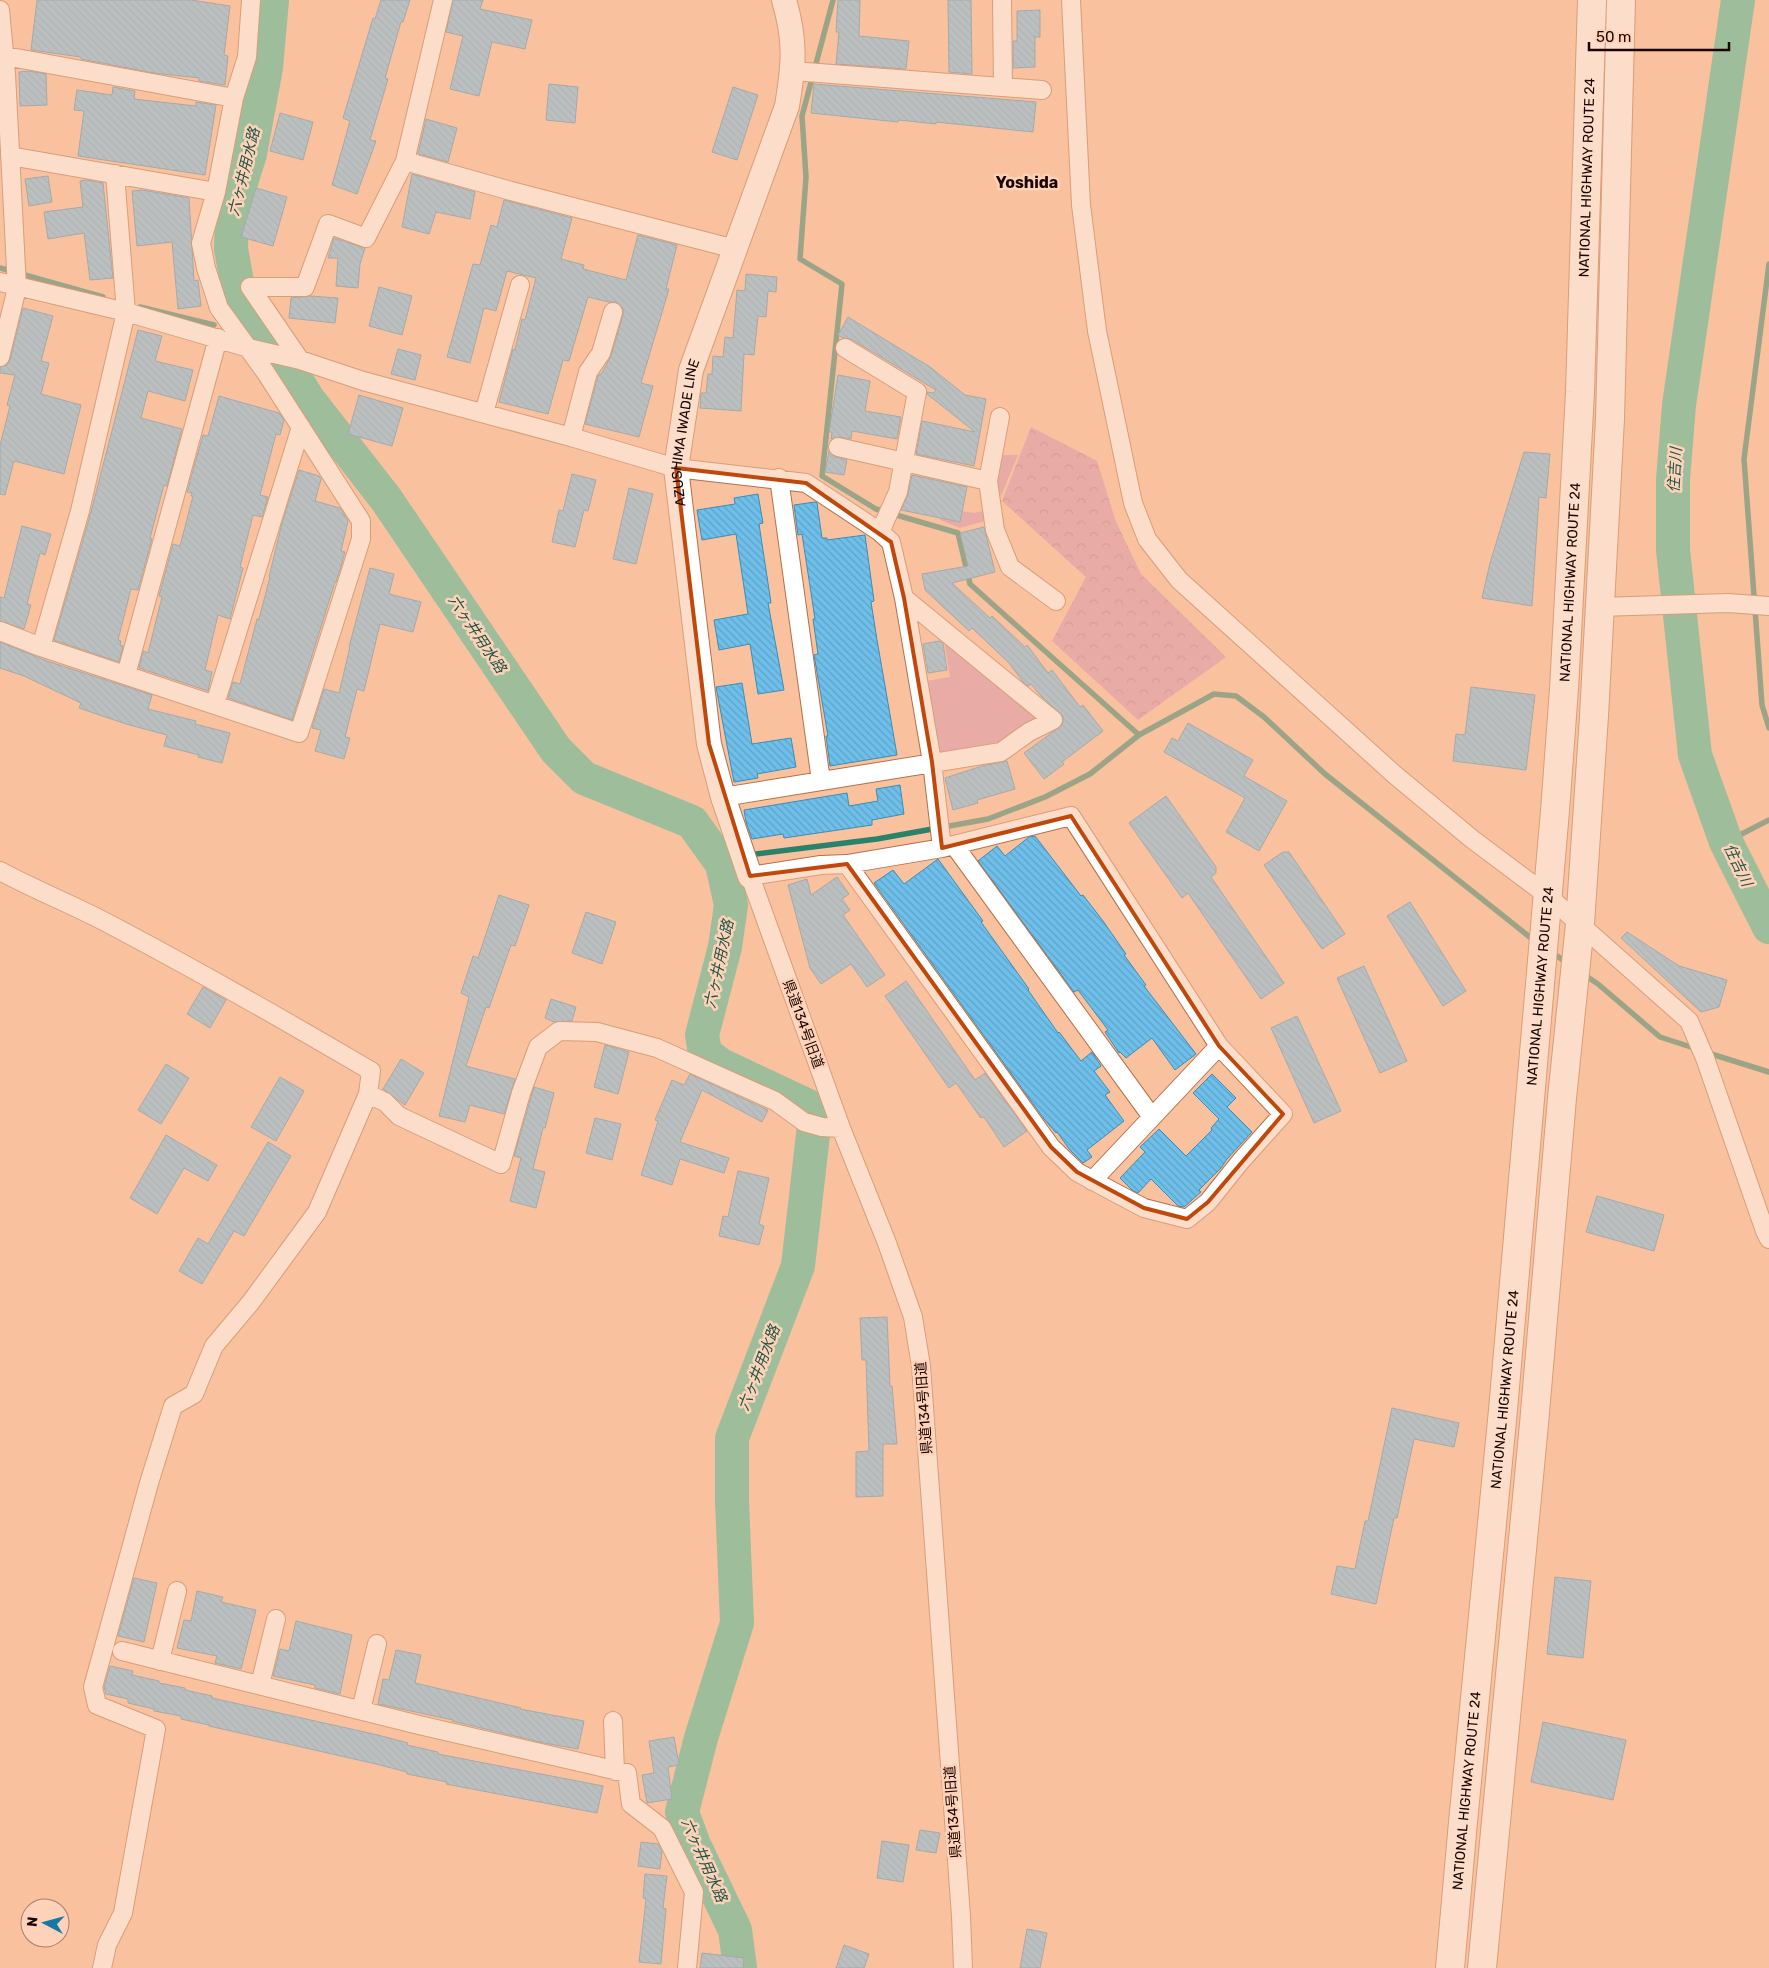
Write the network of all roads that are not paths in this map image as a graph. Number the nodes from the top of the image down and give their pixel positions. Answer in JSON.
{"nodes":[{"id":1,"x":251,"y":0,"type":"edge"},
{"id":2,"x":443,"y":0,"type":"edge"},
{"id":3,"x":784,"y":0,"type":"edge"},
{"id":4,"x":1002,"y":0,"type":"edge"},
{"id":5,"x":1071,"y":0,"type":"edge"},
{"id":6,"x":1592,"y":0,"type":"edge"},
{"id":7,"x":1621,"y":0,"type":"edge"},
{"id":8,"x":0,"y":10,"type":"edge"},
{"id":9,"x":2,"y":55,"type":"edge"},
{"id":10,"x":799,"y":71,"type":"junction"},
{"id":11,"x":1004,"y":87,"type":"junction"},
{"id":12,"x":1042,"y":90,"type":"dead end"},
{"id":13,"x":234,"y":98,"type":"junction"},
{"id":14,"x":10,"y":156,"type":"junction"},
{"id":15,"x":405,"y":162,"type":"junction"},
{"id":16,"x":115,"y":174,"type":"junction"},
{"id":17,"x":216,"y":192,"type":"junction"},
{"id":18,"x":735,"y":249,"type":"junction"},
{"id":19,"x":0,"y":282,"type":"edge"},
{"id":20,"x":520,"y":285,"type":"dead end"},
{"id":21,"x":17,"y":288,"type":"junction"},
{"id":22,"x":126,"y":312,"type":"junction"},
{"id":23,"x":613,"y":312,"type":"dead end"},
{"id":24,"x":218,"y":338,"type":"junction"},
{"id":25,"x":249,"y":348,"type":"junction"},
{"id":26,"x":844,"y":348,"type":"dead end"},
{"id":27,"x":0,"y":357,"type":"edge"},
{"id":28,"x":300,"y":360,"type":"junction"},
{"id":29,"x":484,"y":414,"type":"junction"},
{"id":30,"x":1000,"y":417,"type":"dead end"},
{"id":31,"x":301,"y":427,"type":"junction"},
{"id":32,"x":571,"y":437,"type":"junction"},
{"id":33,"x":838,"y":447,"type":"dead end"},
{"id":34,"x":904,"y":461,"type":"junction"},
{"id":35,"x":676,"y":468,"type":"junction"},
{"id":36,"x":779,"y":478,"type":"junction"},
{"id":37,"x":988,"y":481,"type":"junction"},
{"id":38,"x":886,"y":519,"type":"junction"},
{"id":39,"x":904,"y":598,"type":"junction"},
{"id":40,"x":1056,"y":601,"type":"dead end"},
{"id":41,"x":1769,"y":606,"type":"edge"},
{"id":42,"x":1599,"y":607,"type":"junction"},
{"id":43,"x":0,"y":631,"type":"edge"},
{"id":44,"x":41,"y":647,"type":"junction"},
{"id":45,"x":126,"y":675,"type":"junction"},
{"id":46,"x":215,"y":704,"type":"junction"},
{"id":47,"x":932,"y":762,"type":"junction"},
{"id":48,"x":821,"y":781,"type":"junction"},
{"id":49,"x":723,"y":797,"type":"junction"},
{"id":50,"x":945,"y":843,"type":"junction"},
{"id":51,"x":847,"y":864,"type":"junction"},
{"id":52,"x":0,"y":870,"type":"edge"},
{"id":53,"x":750,"y":876,"type":"junction"},
{"id":54,"x":1548,"y":896,"type":"junction"},
{"id":55,"x":1578,"y":937,"type":"junction"},
{"id":56,"x":1219,"y":1046,"type":"junction"},
{"id":57,"x":368,"y":1094,"type":"junction"},
{"id":58,"x":1152,"y":1117,"type":"junction"},
{"id":59,"x":841,"y":1128,"type":"junction"},
{"id":60,"x":1092,"y":1181,"type":"junction"},
{"id":61,"x":1769,"y":1239,"type":"edge"},
{"id":62,"x":177,"y":1591,"type":"dead end"},
{"id":63,"x":276,"y":1619,"type":"dead end"},
{"id":64,"x":377,"y":1644,"type":"dead end"},
{"id":65,"x":122,"y":1651,"type":"dead end"},
{"id":66,"x":160,"y":1661,"type":"junction"},
{"id":67,"x":260,"y":1685,"type":"junction"},
{"id":68,"x":361,"y":1710,"type":"junction"},
{"id":69,"x":612,"y":1721,"type":"dead end"},
{"id":70,"x":615,"y":1771,"type":"junction"},
{"id":71,"x":102,"y":1968,"type":"edge"},
{"id":72,"x":687,"y":1968,"type":"edge"},
{"id":73,"x":962,"y":1968,"type":"edge"},
{"id":74,"x":1450,"y":1968,"type":"edge"},
{"id":75,"x":1482,"y":1968,"type":"edge"}],
"edges":[{"from":1,"to":13,"type":"street"},
{"from":2,"to":15,"type":"street"},
{"from":3,"to":10,"type":"main road","name":"AZUSHIMA IWADE LINE"},
{"from":4,"to":11,"type":"street"},
{"from":5,"to":54,"type":"street"},
{"from":6,"to":54,"type":"highway","name":"NATIONAL HIGHWAY ROUTE 24"},
{"from":7,"to":42,"type":"highway","name":"NATIONAL HIGHWAY ROUTE 24"},
{"from":8,"to":9,"type":"street"},
{"from":9,"to":13,"type":"street"},
{"from":9,"to":14,"type":"street"},
{"from":10,"to":11,"type":"street"},
{"from":10,"to":18,"type":"main road","name":"AZUSHIMA IWADE LINE"},
{"from":11,"to":12,"type":"street"},
{"from":13,"to":17,"type":"street"},
{"from":14,"to":16,"type":"street"},
{"from":14,"to":21,"type":"street"},
{"from":15,"to":18,"type":"street"},
{"from":15,"to":28,"type":"street"},
{"from":16,"to":17,"type":"street"},
{"from":16,"to":22,"type":"street"},
{"from":17,"to":25,"type":"street"},
{"from":18,"to":35,"type":"main road","name":"AZUSHIMA IWADE LINE"},
{"from":19,"to":21,"type":"street"},
{"from":20,"to":29,"type":"street"},
{"from":21,"to":22,"type":"street"},
{"from":21,"to":27,"type":"street"},
{"from":22,"to":24,"type":"street"},
{"from":22,"to":44,"type":"street"},
{"from":23,"to":32,"type":"street"},
{"from":24,"to":25,"type":"street"},
{"from":24,"to":45,"type":"street"},
{"from":25,"to":28,"type":"street"},
{"from":25,"to":31,"type":"street"},
{"from":26,"to":34,"type":"street"},
{"from":28,"to":29,"type":"street"},
{"from":29,"to":32,"type":"street"},
{"from":30,"to":37,"type":"street"},
{"from":31,"to":46,"type":"street"},
{"from":31,"to":46,"type":"street"},
{"from":32,"to":35,"type":"street"},
{"from":33,"to":34,"type":"street"},
{"from":34,"to":37,"type":"street"},
{"from":34,"to":38,"type":"street"},
{"from":35,"to":36,"type":"street"},
{"from":35,"to":49,"type":"main road","name":"AZUSHIMA IWADE LINE"},
{"from":36,"to":38,"type":"street"},
{"from":36,"to":48,"type":"street"},
{"from":37,"to":40,"type":"street"},
{"from":38,"to":39,"type":"street"},
{"from":39,"to":47,"type":"street"},
{"from":39,"to":47,"type":"street"},
{"from":41,"to":42,"type":"street"},
{"from":42,"to":55,"type":"highway","name":"NATIONAL HIGHWAY ROUTE 24"},
{"from":43,"to":44,"type":"street"},
{"from":44,"to":45,"type":"street"},
{"from":45,"to":46,"type":"street"},
{"from":47,"to":48,"type":"street"},
{"from":47,"to":50,"type":"street"},
{"from":48,"to":49,"type":"street"},
{"from":49,"to":53,"type":"main road","name":"AZUSHIMA IWADE LINE"},
{"from":50,"to":51,"type":"street"},
{"from":50,"to":56,"type":"street"},
{"from":50,"to":58,"type":"street"},
{"from":51,"to":53,"type":"street"},
{"from":51,"to":60,"type":"street"},
{"from":52,"to":57,"type":"street"},
{"from":53,"to":59,"type":"street","name":"県道134号旧道"},
{"from":54,"to":55,"type":"street"},
{"from":54,"to":74,"type":"highway","name":"NATIONAL HIGHWAY ROUTE 24"},
{"from":55,"to":61,"type":"street"},
{"from":55,"to":75,"type":"highway","name":"NATIONAL HIGHWAY ROUTE 24"},
{"from":56,"to":58,"type":"street"},
{"from":56,"to":60,"type":"street"},
{"from":57,"to":59,"type":"street"},
{"from":57,"to":71,"type":"street"},
{"from":58,"to":60,"type":"street"},
{"from":59,"to":73,"type":"street","name":"県道134号旧道"},
{"from":62,"to":66,"type":"street"},
{"from":63,"to":67,"type":"street"},
{"from":64,"to":68,"type":"street"},
{"from":65,"to":66,"type":"street"},
{"from":66,"to":67,"type":"street"},
{"from":67,"to":68,"type":"street"},
{"from":68,"to":70,"type":"street"},
{"from":69,"to":70,"type":"street"},
{"from":70,"to":72,"type":"street"}]}
